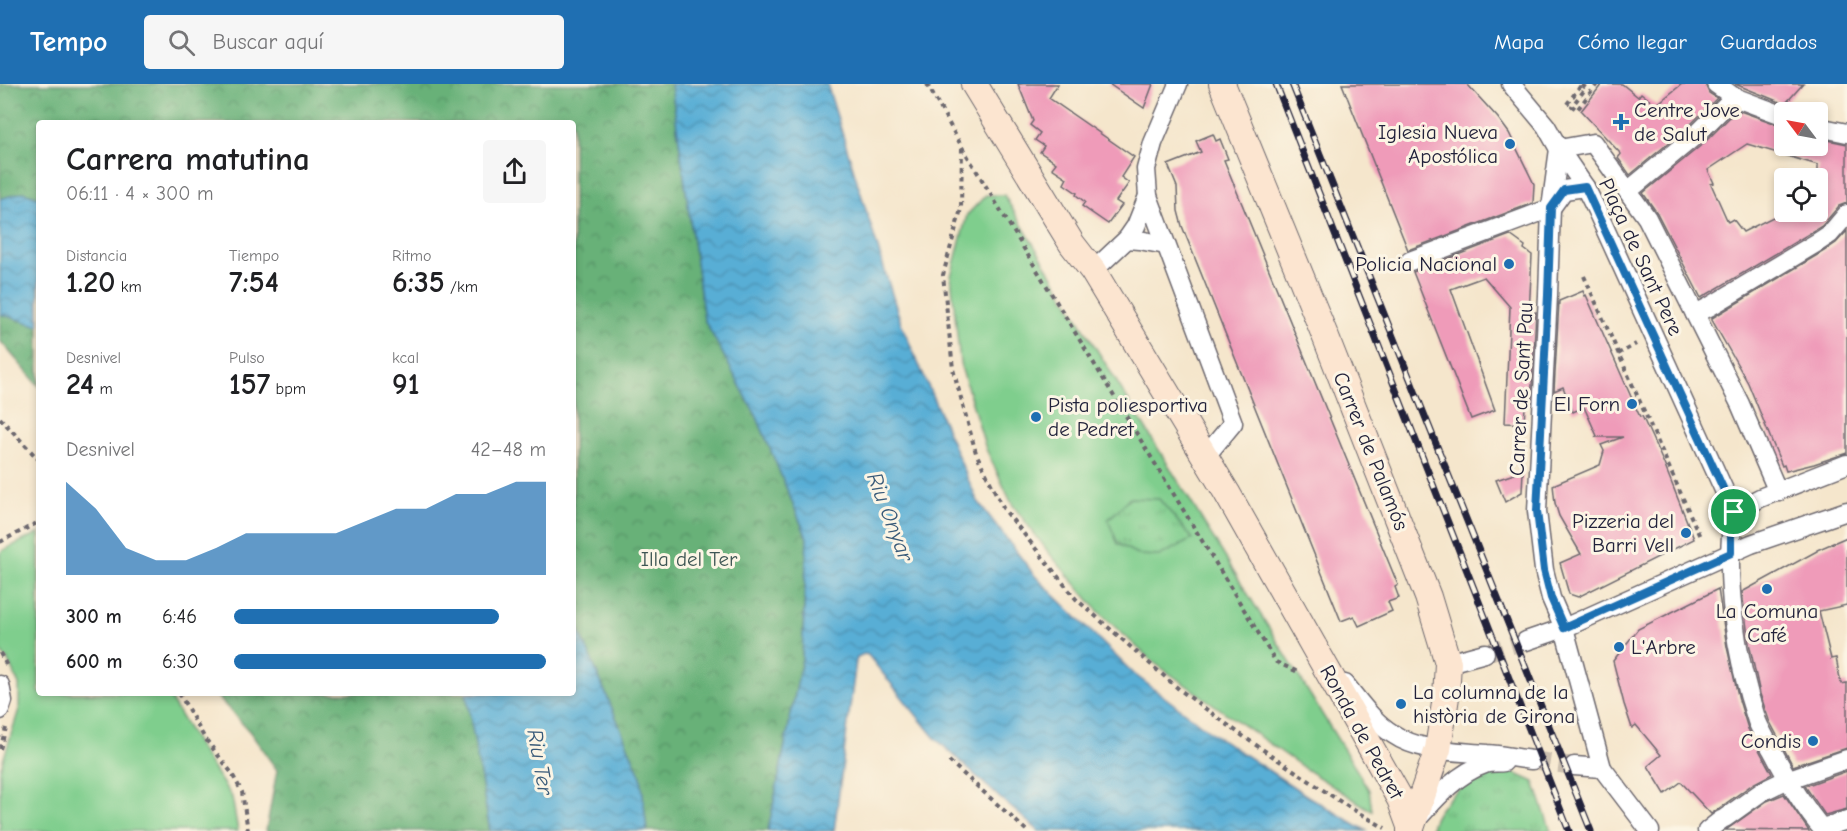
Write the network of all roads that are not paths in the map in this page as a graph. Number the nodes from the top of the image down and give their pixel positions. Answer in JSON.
{"nodes":[{"id":1,"x":974,"y":84,"type":"edge"},
{"id":2,"x":1178,"y":84,"type":"edge"},
{"id":3,"x":1222,"y":84,"type":"edge"},
{"id":4,"x":1511,"y":84,"type":"edge"},
{"id":5,"x":1716,"y":84,"type":"edge"},
{"id":6,"x":1734,"y":97,"type":"junction"},
{"id":7,"x":1774,"y":112,"type":"edge"},
{"id":8,"x":1828,"y":129,"type":"edge"},
{"id":9,"x":1847,"y":133,"type":"edge"},
{"id":10,"x":1559,"y":149,"type":"junction"},
{"id":11,"x":1585,"y":187,"type":"junction"},
{"id":12,"x":1628,"y":191,"type":"junction"},
{"id":13,"x":1148,"y":196,"type":"junction"},
{"id":14,"x":1551,"y":208,"type":"junction"},
{"id":15,"x":1847,"y":214,"type":"edge"},
{"id":16,"x":1126,"y":239,"type":"junction"},
{"id":17,"x":1166,"y":245,"type":"junction"},
{"id":18,"x":1410,"y":261,"type":"dead end"},
{"id":19,"x":1093,"y":272,"type":"junction"},
{"id":20,"x":1695,"y":314,"type":"junction"},
{"id":21,"x":1204,"y":457,"type":"junction"},
{"id":22,"x":1847,"y":464,"type":"edge"},
{"id":23,"x":1779,"y":492,"type":"junction"},
{"id":24,"x":1847,"y":511,"type":"edge"},
{"id":25,"x":1734,"y":512,"type":"junction"},
{"id":26,"x":1731,"y":553,"type":"junction"},
{"id":27,"x":1564,"y":628,"type":"junction"},
{"id":28,"x":1310,"y":637,"type":"junction"},
{"id":29,"x":1526,"y":641,"type":"tunnel mouth"},
{"id":30,"x":1485,"y":653,"type":"tunnel mouth"},
{"id":31,"x":1448,"y":663,"type":"junction"},
{"id":32,"x":0,"y":685,"type":"edge"},
{"id":33,"x":0,"y":710,"type":"edge"},
{"id":34,"x":1438,"y":749,"type":"junction"},
{"id":35,"x":1847,"y":759,"type":"edge"},
{"id":36,"x":1574,"y":766,"type":"tunnel mouth"},
{"id":37,"x":1602,"y":768,"type":"junction"},
{"id":38,"x":1789,"y":780,"type":"junction"},
{"id":39,"x":1847,"y":820,"type":"edge"},
{"id":40,"x":1406,"y":828,"type":"edge"},
{"id":41,"x":1823,"y":830,"type":"edge"},
{"id":42,"x":1650,"y":831,"type":"edge"},
{"id":43,"x":1707,"y":831,"type":"edge"}],
"edges":[{"from":1,"to":19,"type":"street","name":"Ronda de Pedret"},
{"from":2,"to":13,"type":"street"},
{"from":3,"to":31,"type":"street","name":"Carrer de Palamós"},
{"from":4,"to":10,"type":"street"},
{"from":5,"to":6,"type":"street"},
{"from":6,"to":7,"type":"street"},
{"from":6,"to":12,"type":"street"},
{"from":8,"to":9,"type":"street"},
{"from":10,"to":11,"type":"street","name":"Plaça de Sant Pere"},
{"from":10,"to":12,"type":"street","name":"Plaça de Sant Pere"},
{"from":10,"to":14,"type":"street","name":"Carrer de Sant Pau"},
{"from":11,"to":14,"type":"street"},
{"from":11,"to":25,"type":"street","name":"Plaça de Sant Pere"},
{"from":12,"to":20,"type":"street","name":"Plaça de Sant Pere"},
{"from":13,"to":16,"type":"street"},
{"from":13,"to":17,"type":"street"},
{"from":14,"to":18,"type":"street"},
{"from":14,"to":27,"type":"street","name":"Carrer de Sant Pau"},
{"from":15,"to":20,"type":"street"},
{"from":16,"to":17,"type":"street"},
{"from":16,"to":19,"type":"street"},
{"from":17,"to":21,"type":"street"},
{"from":19,"to":21,"type":"street","name":"Ronda de Pedret"},
{"from":20,"to":23,"type":"street","name":"Plaça de Sant Pere"},
{"from":21,"to":28,"type":"street","name":"Ronda de Pedret"},
{"from":22,"to":23,"type":"street"},
{"from":23,"to":25,"type":"street"},
{"from":24,"to":26,"type":"street"},
{"from":25,"to":26,"type":"street"},
{"from":26,"to":27,"type":"street"},
{"from":26,"to":38,"type":"street"},
{"from":27,"to":29,"type":"street"},
{"from":27,"to":37,"type":"street","name":"Carrer de Sant Pau"},
{"from":28,"to":34,"type":"street","name":"Ronda de Pedret"},
{"from":28,"to":40,"type":"street","name":"Ronda de Pedret"},
{"from":30,"to":31,"type":"street"},
{"from":31,"to":34,"type":"street","name":"Carrer de Palamós"},
{"from":32,"to":33,"type":"street"},
{"from":34,"to":40,"type":"street","name":"Carrer de Palamós"},
{"from":34,"to":40,"type":"street","name":"Ronda de Pedret"},
{"from":35,"to":38,"type":"street"},
{"from":36,"to":37,"type":"street"},
{"from":37,"to":42,"type":"street"},
{"from":38,"to":41,"type":"street"},
{"from":38,"to":43,"type":"street"},
{"from":39,"to":41,"type":"street"}]}
